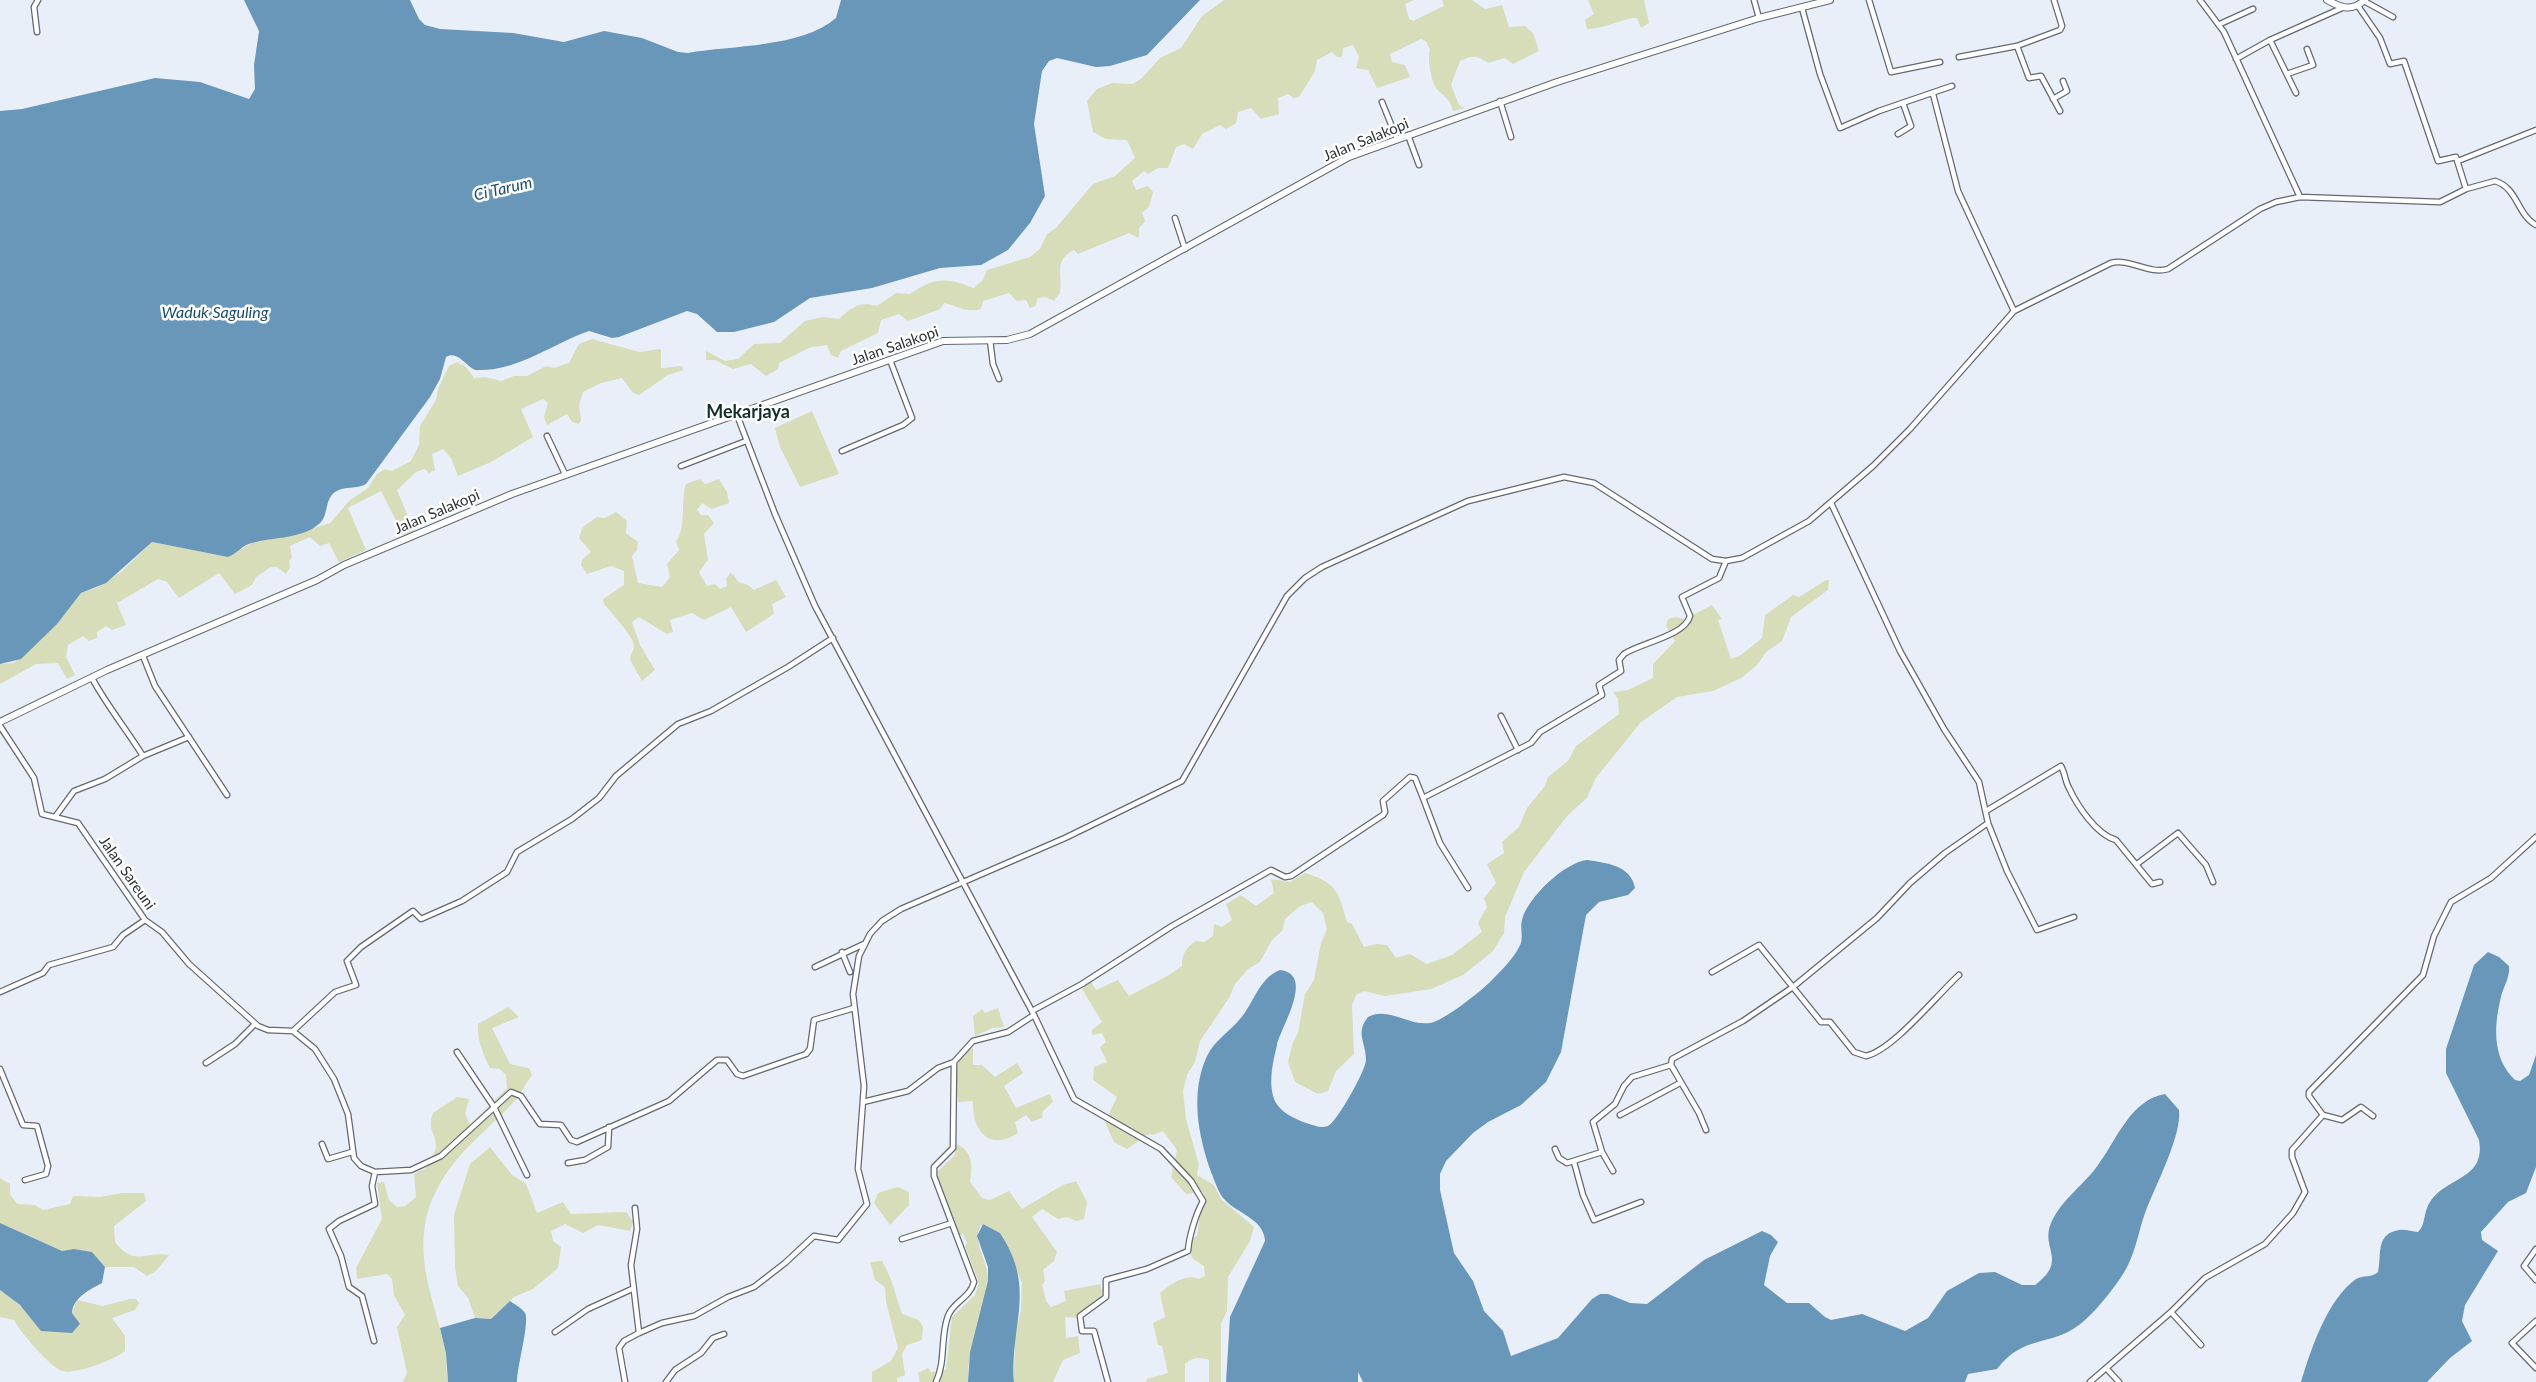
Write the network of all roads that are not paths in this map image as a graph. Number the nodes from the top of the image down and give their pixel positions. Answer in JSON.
{"nodes":[{"id":1,"x":38,"y":0,"type":"edge"},
{"id":2,"x":1754,"y":0,"type":"edge"},
{"id":3,"x":1830,"y":0,"type":"edge"},
{"id":4,"x":1869,"y":0,"type":"edge"},
{"id":5,"x":2054,"y":0,"type":"edge"},
{"id":6,"x":2200,"y":0,"type":"edge"},
{"id":7,"x":2327,"y":0,"type":"edge"},
{"id":8,"x":2362,"y":2,"type":"edge"},
{"id":9,"x":1802,"y":8,"type":"junction"},
{"id":10,"x":2342,"y":8,"type":"junction"},
{"id":11,"x":2253,"y":9,"type":"dead end"},
{"id":12,"x":2393,"y":17,"type":"dead end"},
{"id":13,"x":1759,"y":18,"type":"junction"},
{"id":14,"x":2220,"y":24,"type":"junction"},
{"id":15,"x":37,"y":32,"type":"dead end"},
{"id":16,"x":2270,"y":40,"type":"junction"},
{"id":17,"x":2017,"y":46,"type":"junction"},
{"id":18,"x":2307,"y":49,"type":"dead end"},
{"id":19,"x":1959,"y":57,"type":"dead end"},
{"id":20,"x":2236,"y":59,"type":"junction"},
{"id":21,"x":1940,"y":62,"type":"dead end"},
{"id":22,"x":2287,"y":74,"type":"junction"},
{"id":23,"x":2063,"y":81,"type":"dead end"},
{"id":24,"x":1952,"y":86,"type":"dead end"},
{"id":25,"x":2296,"y":93,"type":"dead end"},
{"id":26,"x":1933,"y":94,"type":"junction"},
{"id":27,"x":2054,"y":99,"type":"junction"},
{"id":28,"x":1500,"y":101,"type":"junction"},
{"id":29,"x":1382,"y":102,"type":"dead end"},
{"id":30,"x":1903,"y":103,"type":"junction"},
{"id":31,"x":2060,"y":111,"type":"dead end"},
{"id":32,"x":2536,"y":130,"type":"edge"},
{"id":33,"x":1898,"y":134,"type":"dead end"},
{"id":34,"x":1408,"y":135,"type":"junction"},
{"id":35,"x":1511,"y":137,"type":"dead end"},
{"id":36,"x":1397,"y":139,"type":"junction"},
{"id":37,"x":2458,"y":161,"type":"junction"},
{"id":38,"x":1419,"y":165,"type":"dead end"},
{"id":39,"x":2466,"y":189,"type":"junction"},
{"id":40,"x":2301,"y":197,"type":"junction"},
{"id":41,"x":1175,"y":218,"type":"dead end"},
{"id":42,"x":2536,"y":225,"type":"edge"},
{"id":43,"x":1185,"y":249,"type":"junction"},
{"id":44,"x":2014,"y":311,"type":"junction"},
{"id":45,"x":990,"y":340,"type":"junction"},
{"id":46,"x":890,"y":360,"type":"junction"},
{"id":47,"x":999,"y":379,"type":"dead end"},
{"id":48,"x":737,"y":415,"type":"junction"},
{"id":49,"x":547,"y":435,"type":"dead end"},
{"id":50,"x":746,"y":441,"type":"junction"},
{"id":51,"x":842,"y":451,"type":"dead end"},
{"id":52,"x":681,"y":466,"type":"dead end"},
{"id":53,"x":565,"y":474,"type":"junction"},
{"id":54,"x":1831,"y":503,"type":"junction"},
{"id":55,"x":1726,"y":561,"type":"junction"},
{"id":56,"x":833,"y":638,"type":"junction"},
{"id":57,"x":143,"y":656,"type":"junction"},
{"id":58,"x":92,"y":678,"type":"junction"},
{"id":59,"x":1501,"y":716,"type":"dead end"},
{"id":60,"x":0,"y":722,"type":"edge"},
{"id":61,"x":0,"y":726,"type":"edge"},
{"id":62,"x":189,"y":737,"type":"junction"},
{"id":63,"x":1518,"y":750,"type":"junction"},
{"id":64,"x":143,"y":756,"type":"junction"},
{"id":65,"x":227,"y":795,"type":"dead end"},
{"id":66,"x":1423,"y":798,"type":"junction"},
{"id":67,"x":1986,"y":811,"type":"junction"},
{"id":68,"x":55,"y":817,"type":"junction"},
{"id":69,"x":1988,"y":823,"type":"junction"},
{"id":70,"x":2536,"y":837,"type":"edge"},
{"id":71,"x":2137,"y":864,"type":"junction"},
{"id":72,"x":2160,"y":882,"type":"dead end"},
{"id":73,"x":2213,"y":882,"type":"dead end"},
{"id":74,"x":963,"y":883,"type":"junction"},
{"id":75,"x":1468,"y":888,"type":"dead end"},
{"id":76,"x":2073,"y":917,"type":"dead end"},
{"id":77,"x":145,"y":920,"type":"junction"},
{"id":78,"x":864,"y":944,"type":"junction"},
{"id":79,"x":842,"y":952,"type":"junction"},
{"id":80,"x":815,"y":967,"type":"dead end"},
{"id":81,"x":850,"y":972,"type":"dead end"},
{"id":82,"x":1712,"y":972,"type":"dead end"},
{"id":83,"x":1959,"y":975,"type":"dead end"},
{"id":84,"x":1793,"y":987,"type":"junction"},
{"id":85,"x":0,"y":992,"type":"edge"},
{"id":86,"x":854,"y":1008,"type":"junction"},
{"id":87,"x":1033,"y":1013,"type":"junction"},
{"id":88,"x":255,"y":1024,"type":"junction"},
{"id":89,"x":293,"y":1030,"type":"junction"},
{"id":90,"x":457,"y":1052,"type":"dead end"},
{"id":91,"x":954,"y":1062,"type":"junction"},
{"id":92,"x":206,"y":1063,"type":"dead end"},
{"id":93,"x":1671,"y":1065,"type":"junction"},
{"id":94,"x":0,"y":1069,"type":"edge"},
{"id":95,"x":1680,"y":1083,"type":"junction"},
{"id":96,"x":863,"y":1102,"type":"junction"},
{"id":97,"x":494,"y":1107,"type":"junction"},
{"id":98,"x":1620,"y":1115,"type":"dead end"},
{"id":99,"x":2323,"y":1115,"type":"junction"},
{"id":100,"x":2373,"y":1116,"type":"dead end"},
{"id":101,"x":609,"y":1127,"type":"junction"},
{"id":102,"x":1706,"y":1130,"type":"dead end"},
{"id":103,"x":322,"y":1144,"type":"dead end"},
{"id":104,"x":1555,"y":1149,"type":"dead end"},
{"id":105,"x":352,"y":1152,"type":"junction"},
{"id":106,"x":1602,"y":1152,"type":"junction"},
{"id":107,"x":1574,"y":1162,"type":"junction"},
{"id":108,"x":568,"y":1164,"type":"dead end"},
{"id":109,"x":1613,"y":1171,"type":"dead end"},
{"id":110,"x":375,"y":1172,"type":"junction"},
{"id":111,"x":527,"y":1175,"type":"dead end"},
{"id":112,"x":25,"y":1180,"type":"dead end"},
{"id":113,"x":1641,"y":1202,"type":"dead end"},
{"id":114,"x":635,"y":1208,"type":"dead end"},
{"id":115,"x":951,"y":1223,"type":"junction"},
{"id":116,"x":902,"y":1239,"type":"dead end"},
{"id":117,"x":2536,"y":1249,"type":"edge"},
{"id":118,"x":2536,"y":1280,"type":"edge"},
{"id":119,"x":632,"y":1289,"type":"junction"},
{"id":120,"x":2171,"y":1312,"type":"junction"},
{"id":121,"x":2536,"y":1321,"type":"edge"},
{"id":122,"x":555,"y":1332,"type":"dead end"},
{"id":123,"x":639,"y":1333,"type":"junction"},
{"id":124,"x":724,"y":1334,"type":"dead end"},
{"id":125,"x":374,"y":1341,"type":"dead end"},
{"id":126,"x":2201,"y":1346,"type":"dead end"},
{"id":127,"x":2536,"y":1368,"type":"edge"},
{"id":128,"x":2107,"y":1369,"type":"junction"},
{"id":129,"x":625,"y":1382,"type":"edge"},
{"id":130,"x":666,"y":1382,"type":"edge"},
{"id":131,"x":936,"y":1382,"type":"edge"},
{"id":132,"x":1108,"y":1382,"type":"edge"},
{"id":133,"x":2090,"y":1382,"type":"edge"},
{"id":134,"x":2118,"y":1382,"type":"edge"}],
"edges":[{"from":1,"to":15,"type":"street"},
{"from":2,"to":13,"type":"street"},
{"from":3,"to":9,"type":"street","name":"Jalan Salakopi"},
{"from":4,"to":21,"type":"street"},
{"from":5,"to":17,"type":"street"},
{"from":6,"to":14,"type":"street"},
{"from":7,"to":10,"type":"street"},
{"from":8,"to":10,"type":"street"},
{"from":8,"to":12,"type":"street"},
{"from":8,"to":37,"type":"street"},
{"from":9,"to":13,"type":"street","name":"Jalan Salakopi"},
{"from":9,"to":30,"type":"street"},
{"from":10,"to":16,"type":"street"},
{"from":11,"to":14,"type":"street"},
{"from":13,"to":28,"type":"street","name":"Jalan Salakopi"},
{"from":14,"to":20,"type":"street"},
{"from":16,"to":20,"type":"street"},
{"from":16,"to":22,"type":"street"},
{"from":17,"to":19,"type":"street"},
{"from":17,"to":27,"type":"street"},
{"from":18,"to":22,"type":"street"},
{"from":20,"to":40,"type":"street"},
{"from":22,"to":25,"type":"street"},
{"from":23,"to":27,"type":"street"},
{"from":24,"to":26,"type":"street"},
{"from":26,"to":30,"type":"street"},
{"from":26,"to":44,"type":"street"},
{"from":27,"to":31,"type":"street"},
{"from":28,"to":34,"type":"street","name":"Jalan Salakopi"},
{"from":28,"to":35,"type":"street"},
{"from":29,"to":36,"type":"street"},
{"from":30,"to":33,"type":"street"},
{"from":32,"to":37,"type":"street"},
{"from":34,"to":36,"type":"street","name":"Jalan Salakopi"},
{"from":34,"to":38,"type":"street"},
{"from":36,"to":43,"type":"street","name":"Jalan Salakopi"},
{"from":37,"to":39,"type":"street"},
{"from":39,"to":40,"type":"street"},
{"from":39,"to":42,"type":"street"},
{"from":40,"to":44,"type":"street"},
{"from":41,"to":43,"type":"street"},
{"from":43,"to":45,"type":"street","name":"Jalan Salakopi"},
{"from":44,"to":54,"type":"street"},
{"from":45,"to":46,"type":"street","name":"Jalan Salakopi"},
{"from":45,"to":47,"type":"street"},
{"from":46,"to":48,"type":"street","name":"Jalan Salakopi"},
{"from":46,"to":51,"type":"street"},
{"from":48,"to":50,"type":"street"},
{"from":48,"to":53,"type":"street","name":"Jalan Salakopi"},
{"from":49,"to":53,"type":"street"},
{"from":50,"to":52,"type":"street"},
{"from":50,"to":56,"type":"street"},
{"from":53,"to":57,"type":"street","name":"Jalan Salakopi"},
{"from":54,"to":55,"type":"street"},
{"from":54,"to":67,"type":"street"},
{"from":55,"to":63,"type":"street"},
{"from":55,"to":74,"type":"street"},
{"from":56,"to":74,"type":"street"},
{"from":56,"to":89,"type":"street"},
{"from":57,"to":58,"type":"street","name":"Jalan Salakopi"},
{"from":57,"to":62,"type":"street"},
{"from":58,"to":60,"type":"street","name":"Jalan Salakopi"},
{"from":58,"to":64,"type":"street"},
{"from":59,"to":63,"type":"street"},
{"from":61,"to":68,"type":"street","name":"Jalan Sareuni"},
{"from":62,"to":64,"type":"street"},
{"from":62,"to":65,"type":"street"},
{"from":63,"to":66,"type":"street"},
{"from":64,"to":68,"type":"street"},
{"from":66,"to":75,"type":"street"},
{"from":66,"to":87,"type":"street"},
{"from":67,"to":69,"type":"street"},
{"from":67,"to":71,"type":"street"},
{"from":68,"to":77,"type":"street","name":"Jalan Sareuni"},
{"from":69,"to":76,"type":"street"},
{"from":69,"to":84,"type":"street"},
{"from":70,"to":99,"type":"street"},
{"from":71,"to":72,"type":"street"},
{"from":71,"to":73,"type":"street"},
{"from":74,"to":78,"type":"street"},
{"from":74,"to":87,"type":"street"},
{"from":77,"to":85,"type":"street"},
{"from":77,"to":88,"type":"street","name":"Jalan Sareuni"},
{"from":78,"to":79,"type":"street"},
{"from":78,"to":86,"type":"street"},
{"from":79,"to":80,"type":"street"},
{"from":79,"to":81,"type":"street"},
{"from":82,"to":84,"type":"street"},
{"from":83,"to":84,"type":"street"},
{"from":84,"to":93,"type":"street"},
{"from":86,"to":96,"type":"street"},
{"from":86,"to":101,"type":"street"},
{"from":87,"to":91,"type":"street"},
{"from":87,"to":132,"type":"street"},
{"from":88,"to":89,"type":"street"},
{"from":88,"to":92,"type":"street"},
{"from":89,"to":105,"type":"street"},
{"from":90,"to":97,"type":"street"},
{"from":91,"to":96,"type":"street"},
{"from":91,"to":115,"type":"street"},
{"from":93,"to":95,"type":"street"},
{"from":93,"to":106,"type":"street"},
{"from":94,"to":112,"type":"street"},
{"from":95,"to":98,"type":"street"},
{"from":95,"to":102,"type":"street"},
{"from":96,"to":123,"type":"street"},
{"from":97,"to":101,"type":"street"},
{"from":97,"to":110,"type":"street"},
{"from":97,"to":111,"type":"street"},
{"from":99,"to":100,"type":"street"},
{"from":99,"to":120,"type":"street"},
{"from":101,"to":108,"type":"street"},
{"from":103,"to":105,"type":"street"},
{"from":104,"to":107,"type":"street"},
{"from":105,"to":110,"type":"street"},
{"from":106,"to":107,"type":"street"},
{"from":106,"to":109,"type":"street"},
{"from":107,"to":113,"type":"street"},
{"from":110,"to":125,"type":"street"},
{"from":114,"to":119,"type":"street"},
{"from":115,"to":116,"type":"street"},
{"from":115,"to":131,"type":"street"},
{"from":117,"to":118,"type":"street"},
{"from":119,"to":122,"type":"street"},
{"from":119,"to":123,"type":"street"},
{"from":120,"to":126,"type":"street"},
{"from":120,"to":128,"type":"street"},
{"from":121,"to":127,"type":"street"},
{"from":123,"to":129,"type":"street"},
{"from":124,"to":130,"type":"street"},
{"from":128,"to":133,"type":"street"},
{"from":128,"to":134,"type":"street"}]}
